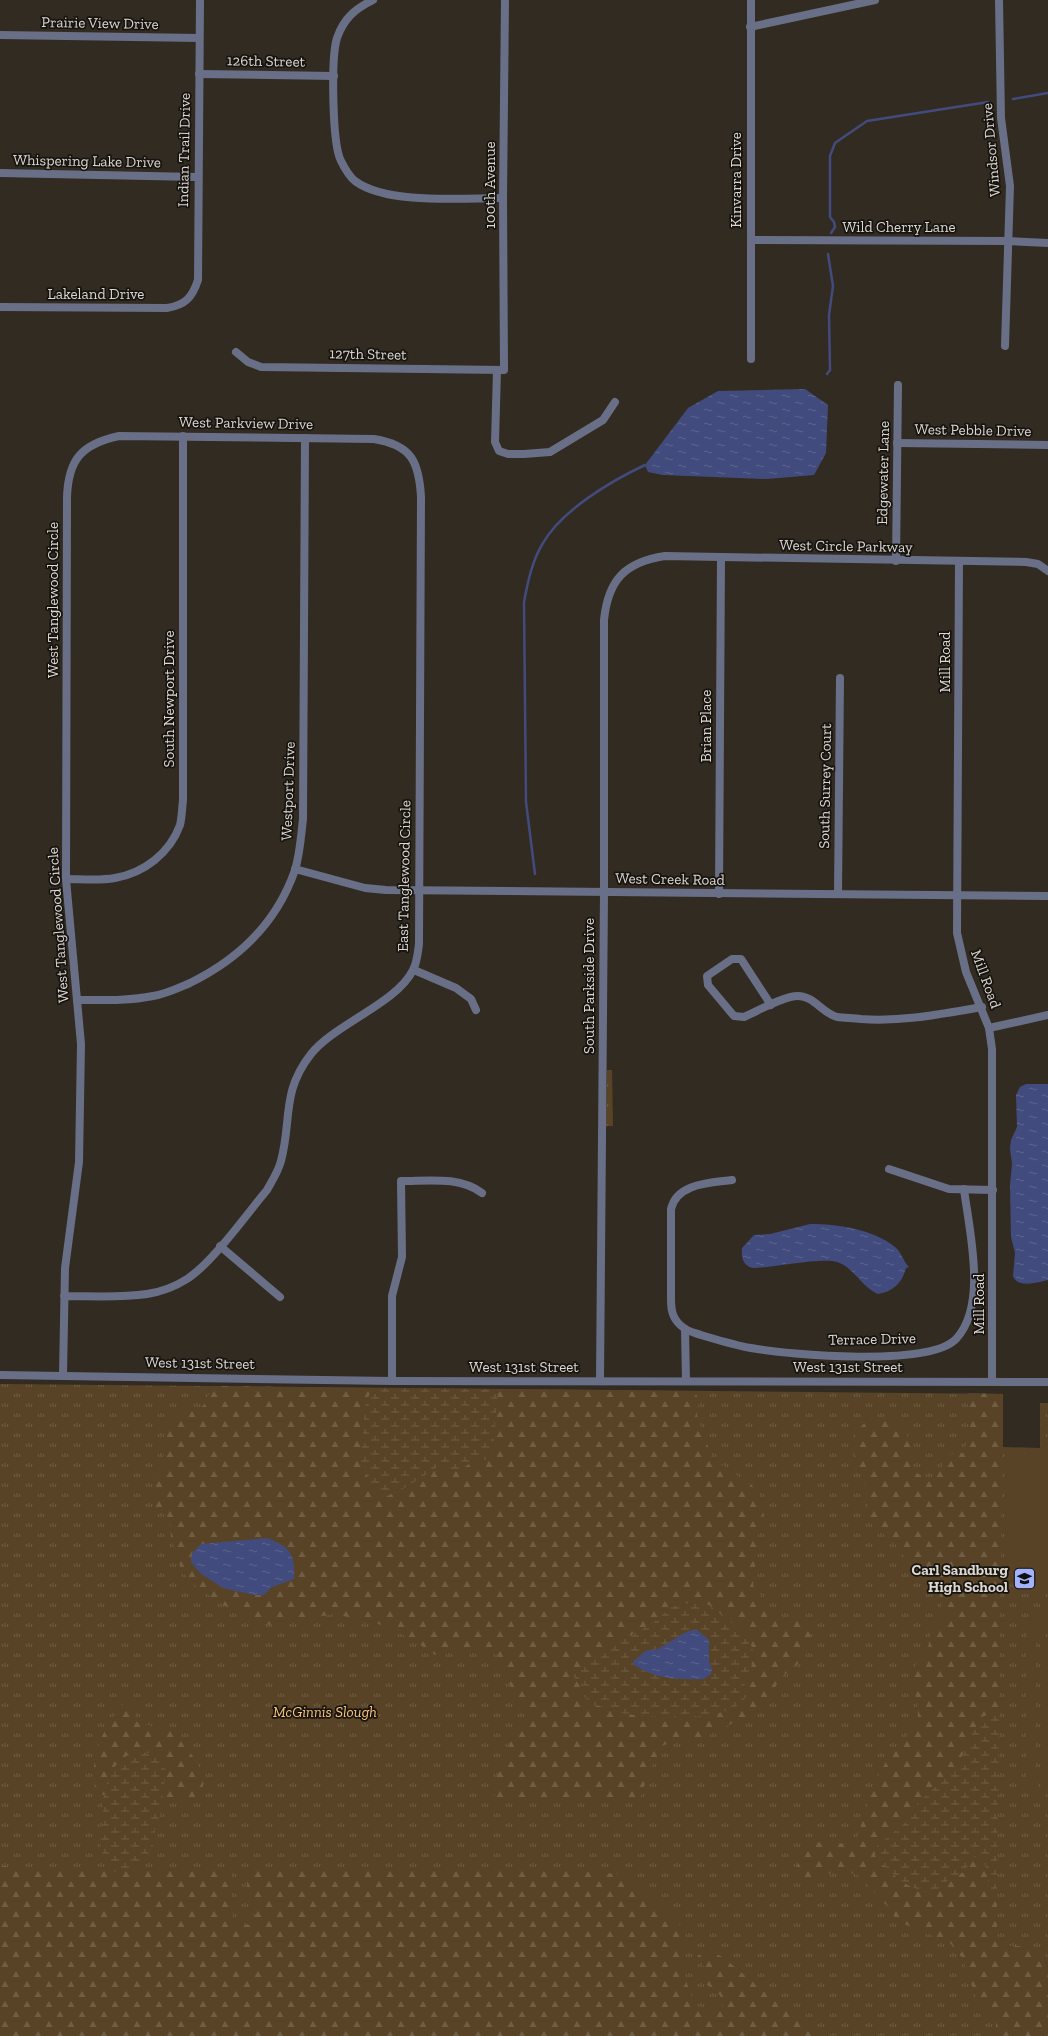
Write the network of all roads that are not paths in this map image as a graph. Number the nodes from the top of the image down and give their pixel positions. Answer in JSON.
{"nodes":[{"id":1,"x":200,"y":0,"type":"edge"},
{"id":2,"x":373,"y":0,"type":"edge"},
{"id":3,"x":505,"y":0,"type":"edge"},
{"id":4,"x":751,"y":0,"type":"edge"},
{"id":5,"x":875,"y":0,"type":"edge"},
{"id":6,"x":999,"y":0,"type":"edge"},
{"id":7,"x":750,"y":27,"type":"junction"},
{"id":8,"x":0,"y":36,"type":"edge"},
{"id":9,"x":200,"y":38,"type":"junction"},
{"id":10,"x":199,"y":74,"type":"junction"},
{"id":11,"x":334,"y":76,"type":"junction"},
{"id":12,"x":0,"y":174,"type":"edge"},
{"id":13,"x":197,"y":177,"type":"junction"},
{"id":14,"x":503,"y":198,"type":"junction"},
{"id":15,"x":750,"y":240,"type":"junction"},
{"id":16,"x":1008,"y":241,"type":"junction"},
{"id":17,"x":1048,"y":243,"type":"edge"},
{"id":18,"x":188,"y":298,"type":"joint"},
{"id":19,"x":0,"y":307,"type":"edge"},
{"id":20,"x":1005,"y":346,"type":"dead end"},
{"id":21,"x":236,"y":352,"type":"dead end"},
{"id":22,"x":751,"y":359,"type":"dead end"},
{"id":23,"x":500,"y":370,"type":"junction"},
{"id":24,"x":898,"y":385,"type":"dead end"},
{"id":25,"x":614,"y":402,"type":"dead end"},
{"id":26,"x":183,"y":436,"type":"junction"},
{"id":27,"x":305,"y":438,"type":"junction"},
{"id":28,"x":897,"y":443,"type":"junction"},
{"id":29,"x":1048,"y":445,"type":"edge"},
{"id":30,"x":82,"y":450,"type":"joint"},
{"id":31,"x":409,"y":453,"type":"joint"},
{"id":32,"x":721,"y":557,"type":"junction"},
{"id":33,"x":896,"y":561,"type":"junction"},
{"id":34,"x":959,"y":562,"type":"junction"},
{"id":35,"x":1048,"y":571,"type":"edge"},
{"id":36,"x":609,"y":593,"type":"joint"},
{"id":37,"x":840,"y":678,"type":"dead end"},
{"id":38,"x":295,"y":870,"type":"junction"},
{"id":39,"x":66,"y":879,"type":"junction"},
{"id":40,"x":418,"y":891,"type":"junction"},
{"id":41,"x":604,"y":892,"type":"junction"},
{"id":42,"x":719,"y":894,"type":"junction"},
{"id":43,"x":838,"y":894,"type":"junction"},
{"id":44,"x":957,"y":896,"type":"junction"},
{"id":45,"x":1048,"y":896,"type":"edge"},
{"id":46,"x":414,"y":970,"type":"junction"},
{"id":47,"x":77,"y":1000,"type":"junction"},
{"id":48,"x":772,"y":1005,"type":"junction"},
{"id":49,"x":982,"y":1007,"type":"junction"},
{"id":50,"x":476,"y":1010,"type":"dead end"},
{"id":51,"x":1048,"y":1015,"type":"edge"},
{"id":52,"x":989,"y":1028,"type":"junction"},
{"id":53,"x":889,"y":1169,"type":"dead end"},
{"id":54,"x":732,"y":1180,"type":"dead end"},
{"id":55,"x":964,"y":1189,"type":"junction"},
{"id":56,"x":993,"y":1190,"type":"junction"},
{"id":57,"x":482,"y":1193,"type":"dead end"},
{"id":58,"x":220,"y":1246,"type":"junction"},
{"id":59,"x":64,"y":1296,"type":"junction"},
{"id":60,"x":280,"y":1297,"type":"dead end"},
{"id":61,"x":685,"y":1329,"type":"junction"},
{"id":62,"x":0,"y":1375,"type":"edge"},
{"id":63,"x":63,"y":1375,"type":"junction"},
{"id":64,"x":392,"y":1381,"type":"junction"},
{"id":65,"x":600,"y":1381,"type":"junction"},
{"id":66,"x":686,"y":1381,"type":"junction"},
{"id":67,"x":992,"y":1381,"type":"junction"},
{"id":68,"x":1048,"y":1382,"type":"edge"}],
"edges":[{"from":1,"to":9,"type":"street","name":"Indian Trail Drive"},
{"from":2,"to":11,"type":"street"},
{"from":3,"to":14,"type":"street","name":"100th Avenue"},
{"from":4,"to":7,"type":"street","name":"Kinvarra Drive"},
{"from":5,"to":7,"type":"street"},
{"from":6,"to":16,"type":"street","name":"Windsor Drive"},
{"from":7,"to":15,"type":"street","name":"Kinvarra Drive"},
{"from":8,"to":9,"type":"street","name":"Prairie View Drive"},
{"from":9,"to":10,"type":"street","name":"Indian Trail Drive"},
{"from":10,"to":11,"type":"street","name":"126th Street"},
{"from":10,"to":13,"type":"street","name":"Indian Trail Drive"},
{"from":11,"to":14,"type":"street"},
{"from":12,"to":13,"type":"street","name":"Whispering Lake Drive"},
{"from":13,"to":18,"type":"street","name":"Indian Trail Drive"},
{"from":14,"to":23,"type":"street","name":"100th Avenue"},
{"from":15,"to":16,"type":"street","name":"Wild Cherry Lane"},
{"from":15,"to":22,"type":"street","name":"Kinvarra Drive"},
{"from":16,"to":17,"type":"street","name":"Wild Cherry Lane"},
{"from":16,"to":20,"type":"street","name":"Windsor Drive"},
{"from":18,"to":19,"type":"street","name":"Lakeland Drive"},
{"from":21,"to":23,"type":"street","name":"127th Street"},
{"from":23,"to":25,"type":"street","name":"100th Avenue"},
{"from":24,"to":28,"type":"street","name":"Edgewater Lane"},
{"from":26,"to":27,"type":"street","name":"West Parkview Drive"},
{"from":26,"to":30,"type":"street","name":"West Parkview Drive"},
{"from":26,"to":39,"type":"street","name":"South Newport Drive"},
{"from":27,"to":31,"type":"street","name":"West Parkview Drive"},
{"from":27,"to":38,"type":"street","name":"Westport Drive"},
{"from":28,"to":29,"type":"street","name":"West Pebble Drive"},
{"from":28,"to":33,"type":"street","name":"Edgewater Lane"},
{"from":30,"to":39,"type":"street","name":"West Tanglewood Circle"},
{"from":31,"to":40,"type":"street","name":"East Tanglewood Circle"},
{"from":32,"to":33,"type":"street","name":"West Circle Parkway"},
{"from":32,"to":36,"type":"street","name":"West Circle Parkway"},
{"from":32,"to":42,"type":"street","name":"Brian Place"},
{"from":33,"to":34,"type":"street","name":"West Circle Parkway"},
{"from":34,"to":35,"type":"street","name":"West Circle Parkway"},
{"from":34,"to":44,"type":"street","name":"Mill Road"},
{"from":36,"to":41,"type":"street","name":"South Parkside Drive"},
{"from":37,"to":43,"type":"street","name":"South Surrey Court"},
{"from":38,"to":40,"type":"street","name":"West Creek Road"},
{"from":38,"to":47,"type":"street","name":"Westport Drive"},
{"from":39,"to":47,"type":"street","name":"West Tanglewood Circle"},
{"from":40,"to":41,"type":"street","name":"West Creek Road"},
{"from":40,"to":46,"type":"street","name":"East Tanglewood Circle"},
{"from":41,"to":42,"type":"street","name":"West Creek Road"},
{"from":41,"to":65,"type":"street","name":"South Parkside Drive"},
{"from":42,"to":43,"type":"street","name":"West Creek Road"},
{"from":43,"to":44,"type":"street","name":"West Creek Road"},
{"from":44,"to":45,"type":"street","name":"West Creek Road"},
{"from":44,"to":49,"type":"street","name":"Mill Road"},
{"from":46,"to":50,"type":"street"},
{"from":46,"to":58,"type":"street","name":"East Tanglewood Circle"},
{"from":47,"to":59,"type":"street","name":"West Tanglewood Circle"},
{"from":48,"to":48,"type":"street"},
{"from":48,"to":49,"type":"street"},
{"from":49,"to":52,"type":"street","name":"Mill Road"},
{"from":51,"to":52,"type":"street"},
{"from":52,"to":56,"type":"street","name":"Mill Road"},
{"from":53,"to":55,"type":"street"},
{"from":54,"to":61,"type":"street"},
{"from":55,"to":56,"type":"street"},
{"from":55,"to":61,"type":"street","name":"Terrace Drive"},
{"from":56,"to":67,"type":"street","name":"Mill Road"},
{"from":57,"to":64,"type":"street"},
{"from":58,"to":59,"type":"street","name":"East Tanglewood Circle"},
{"from":58,"to":60,"type":"street"},
{"from":59,"to":63,"type":"street","name":"West Tanglewood Circle"},
{"from":61,"to":66,"type":"street"},
{"from":62,"to":63,"type":"street","name":"West 131st Street"},
{"from":63,"to":64,"type":"street","name":"West 131st Street"},
{"from":64,"to":65,"type":"street","name":"West 131st Street"},
{"from":65,"to":66,"type":"street","name":"West 131st Street"},
{"from":66,"to":67,"type":"street","name":"West 131st Street"},
{"from":67,"to":68,"type":"street","name":"West 131st Street"}]}
